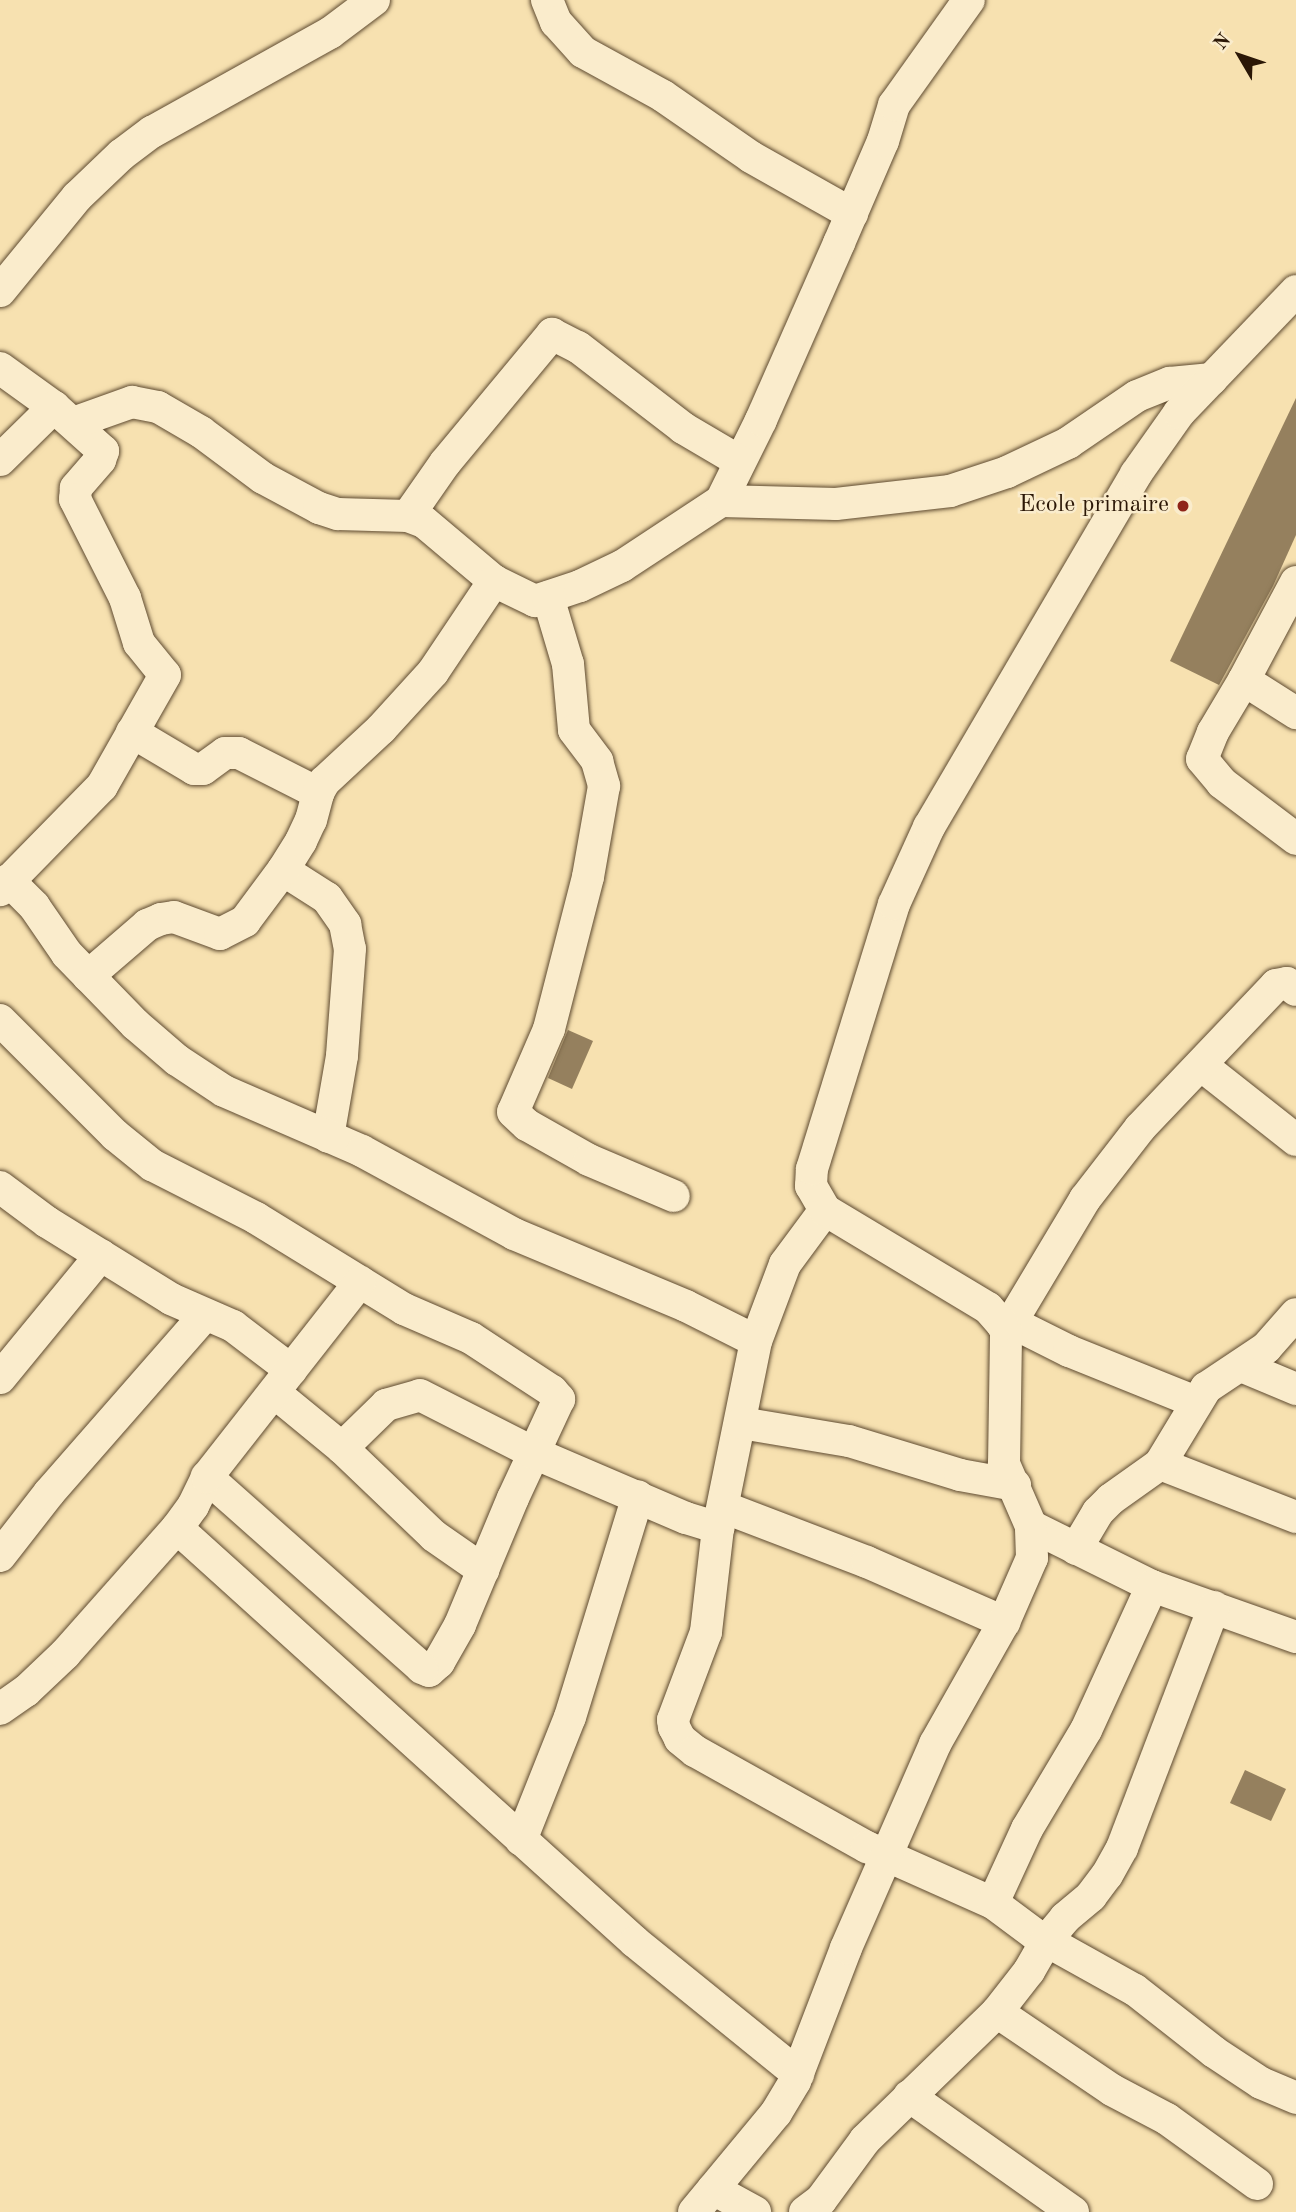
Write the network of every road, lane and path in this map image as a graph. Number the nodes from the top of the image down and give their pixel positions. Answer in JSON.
{"nodes":[{"id":1,"x":374,"y":0,"type":"edge"},
{"id":2,"x":547,"y":0,"type":"edge"},
{"id":3,"x":969,"y":0,"type":"edge"},
{"id":4,"x":852,"y":214,"type":"junction"},
{"id":5,"x":0,"y":291,"type":"edge"},
{"id":6,"x":1296,"y":291,"type":"edge"},
{"id":7,"x":0,"y":368,"type":"edge"},
{"id":8,"x":1212,"y":379,"type":"junction"},
{"id":9,"x":64,"y":415,"type":"junction"},
{"id":10,"x":0,"y":460,"type":"edge"},
{"id":11,"x":739,"y":461,"type":"junction"},
{"id":12,"x":721,"y":501,"type":"junction"},
{"id":13,"x":408,"y":516,"type":"junction"},
{"id":14,"x":494,"y":581,"type":"junction"},
{"id":15,"x":1296,"y":582,"type":"edge"},
{"id":16,"x":548,"y":597,"type":"junction"},
{"id":17,"x":1244,"y":680,"type":"junction"},
{"id":18,"x":1296,"y":713,"type":"edge"},
{"id":19,"x":132,"y":732,"type":"junction"},
{"id":20,"x":318,"y":793,"type":"junction"},
{"id":21,"x":1296,"y":839,"type":"edge"},
{"id":22,"x":283,"y":870,"type":"junction"},
{"id":23,"x":4,"y":885,"type":"edge"},
{"id":24,"x":88,"y":976,"type":"junction"},
{"id":25,"x":1296,"y":990,"type":"edge"},
{"id":26,"x":0,"y":1020,"type":"edge"},
{"id":27,"x":1202,"y":1065,"type":"junction"},
{"id":28,"x":328,"y":1137,"type":"junction"},
{"id":29,"x":1296,"y":1140,"type":"edge"},
{"id":30,"x":674,"y":1196,"type":"dead end"},
{"id":31,"x":3,"y":1197,"type":"edge"},
{"id":32,"x":825,"y":1210,"type":"junction"},
{"id":33,"x":101,"y":1255,"type":"junction"},
{"id":34,"x":360,"y":1282,"type":"junction"},
{"id":35,"x":1296,"y":1314,"type":"edge"},
{"id":36,"x":205,"y":1315,"type":"junction"},
{"id":37,"x":1008,"y":1326,"type":"junction"},
{"id":38,"x":756,"y":1341,"type":"junction"},
{"id":39,"x":1241,"y":1366,"type":"junction"},
{"id":40,"x":0,"y":1378,"type":"edge"},
{"id":41,"x":283,"y":1381,"type":"junction"},
{"id":42,"x":1296,"y":1389,"type":"edge"},
{"id":43,"x":1196,"y":1402,"type":"junction"},
{"id":44,"x":741,"y":1423,"type":"junction"},
{"id":45,"x":342,"y":1448,"type":"junction"},
{"id":46,"x":534,"y":1453,"type":"junction"},
{"id":47,"x":1160,"y":1464,"type":"junction"},
{"id":48,"x":207,"y":1477,"type":"junction"},
{"id":49,"x":1015,"y":1485,"type":"junction"},
{"id":50,"x":638,"y":1496,"type":"junction"},
{"id":51,"x":721,"y":1517,"type":"junction"},
{"id":52,"x":1296,"y":1517,"type":"edge"},
{"id":53,"x":1031,"y":1526,"type":"junction"},
{"id":54,"x":177,"y":1528,"type":"junction"},
{"id":55,"x":1076,"y":1549,"type":"junction"},
{"id":56,"x":0,"y":1556,"type":"edge"},
{"id":57,"x":482,"y":1570,"type":"junction"},
{"id":58,"x":1152,"y":1586,"type":"junction"},
{"id":59,"x":1214,"y":1607,"type":"junction"},
{"id":60,"x":1004,"y":1622,"type":"junction"},
{"id":61,"x":1296,"y":1637,"type":"edge"},
{"id":62,"x":0,"y":1709,"type":"edge"},
{"id":63,"x":521,"y":1840,"type":"junction"},
{"id":64,"x":887,"y":1856,"type":"junction"},
{"id":65,"x":993,"y":1903,"type":"junction"},
{"id":66,"x":1046,"y":1941,"type":"junction"},
{"id":67,"x":997,"y":2012,"type":"junction"},
{"id":68,"x":798,"y":2074,"type":"junction"},
{"id":69,"x":909,"y":2096,"type":"junction"},
{"id":70,"x":1296,"y":2098,"type":"edge"},
{"id":71,"x":1257,"y":2184,"type":"dead end"},
{"id":72,"x":703,"y":2201,"type":"edge"},
{"id":73,"x":821,"y":2208,"type":"edge"},
{"id":74,"x":755,"y":2212,"type":"edge"},
{"id":75,"x":1073,"y":2212,"type":"edge"}],
"edges":[{"from":1,"to":5,"type":"street"},
{"from":2,"to":4,"type":"street"},
{"from":3,"to":4,"type":"street"},
{"from":4,"to":11,"type":"street"},
{"from":6,"to":8,"type":"street"},
{"from":7,"to":9,"type":"street"},
{"from":8,"to":12,"type":"street"},
{"from":8,"to":32,"type":"street"},
{"from":9,"to":10,"type":"street"},
{"from":9,"to":13,"type":"street"},
{"from":9,"to":19,"type":"street"},
{"from":11,"to":12,"type":"street"},
{"from":11,"to":13,"type":"street"},
{"from":12,"to":16,"type":"street"},
{"from":13,"to":14,"type":"street"},
{"from":14,"to":16,"type":"street"},
{"from":14,"to":20,"type":"street"},
{"from":15,"to":17,"type":"street"},
{"from":16,"to":30,"type":"street"},
{"from":17,"to":18,"type":"street"},
{"from":17,"to":21,"type":"street"},
{"from":19,"to":20,"type":"street"},
{"from":19,"to":23,"type":"street"},
{"from":20,"to":22,"type":"street"},
{"from":22,"to":24,"type":"street"},
{"from":22,"to":28,"type":"street"},
{"from":23,"to":24,"type":"street"},
{"from":24,"to":28,"type":"street"},
{"from":25,"to":27,"type":"street"},
{"from":26,"to":34,"type":"street"},
{"from":27,"to":29,"type":"street"},
{"from":27,"to":37,"type":"street"},
{"from":28,"to":38,"type":"street"},
{"from":31,"to":33,"type":"street"},
{"from":32,"to":37,"type":"street"},
{"from":32,"to":38,"type":"street"},
{"from":33,"to":36,"type":"street"},
{"from":33,"to":40,"type":"street"},
{"from":34,"to":41,"type":"street"},
{"from":34,"to":46,"type":"street"},
{"from":35,"to":39,"type":"street"},
{"from":36,"to":41,"type":"street"},
{"from":36,"to":56,"type":"street"},
{"from":37,"to":43,"type":"street"},
{"from":37,"to":49,"type":"street"},
{"from":38,"to":44,"type":"street"},
{"from":39,"to":42,"type":"street"},
{"from":39,"to":43,"type":"street"},
{"from":41,"to":45,"type":"street"},
{"from":41,"to":48,"type":"street"},
{"from":43,"to":47,"type":"street"},
{"from":44,"to":49,"type":"street"},
{"from":44,"to":51,"type":"street"},
{"from":45,"to":46,"type":"street"},
{"from":45,"to":57,"type":"street"},
{"from":46,"to":50,"type":"street"},
{"from":46,"to":57,"type":"street"},
{"from":47,"to":52,"type":"street"},
{"from":47,"to":55,"type":"street"},
{"from":48,"to":54,"type":"street"},
{"from":48,"to":57,"type":"street"},
{"from":49,"to":53,"type":"street"},
{"from":50,"to":51,"type":"street"},
{"from":50,"to":63,"type":"street"},
{"from":51,"to":60,"type":"street"},
{"from":51,"to":64,"type":"street"},
{"from":53,"to":55,"type":"street"},
{"from":53,"to":60,"type":"street"},
{"from":54,"to":62,"type":"street"},
{"from":54,"to":63,"type":"street"},
{"from":55,"to":58,"type":"street"},
{"from":58,"to":59,"type":"street"},
{"from":58,"to":65,"type":"street"},
{"from":59,"to":61,"type":"street"},
{"from":59,"to":66,"type":"street"},
{"from":60,"to":64,"type":"street"},
{"from":63,"to":68,"type":"street"},
{"from":64,"to":65,"type":"street"},
{"from":64,"to":68,"type":"street"},
{"from":65,"to":66,"type":"street"},
{"from":66,"to":67,"type":"street"},
{"from":66,"to":70,"type":"street"},
{"from":67,"to":69,"type":"street"},
{"from":67,"to":71,"type":"street"},
{"from":68,"to":72,"type":"street"},
{"from":69,"to":73,"type":"street"},
{"from":69,"to":75,"type":"street"},
{"from":72,"to":74,"type":"street"}]}
